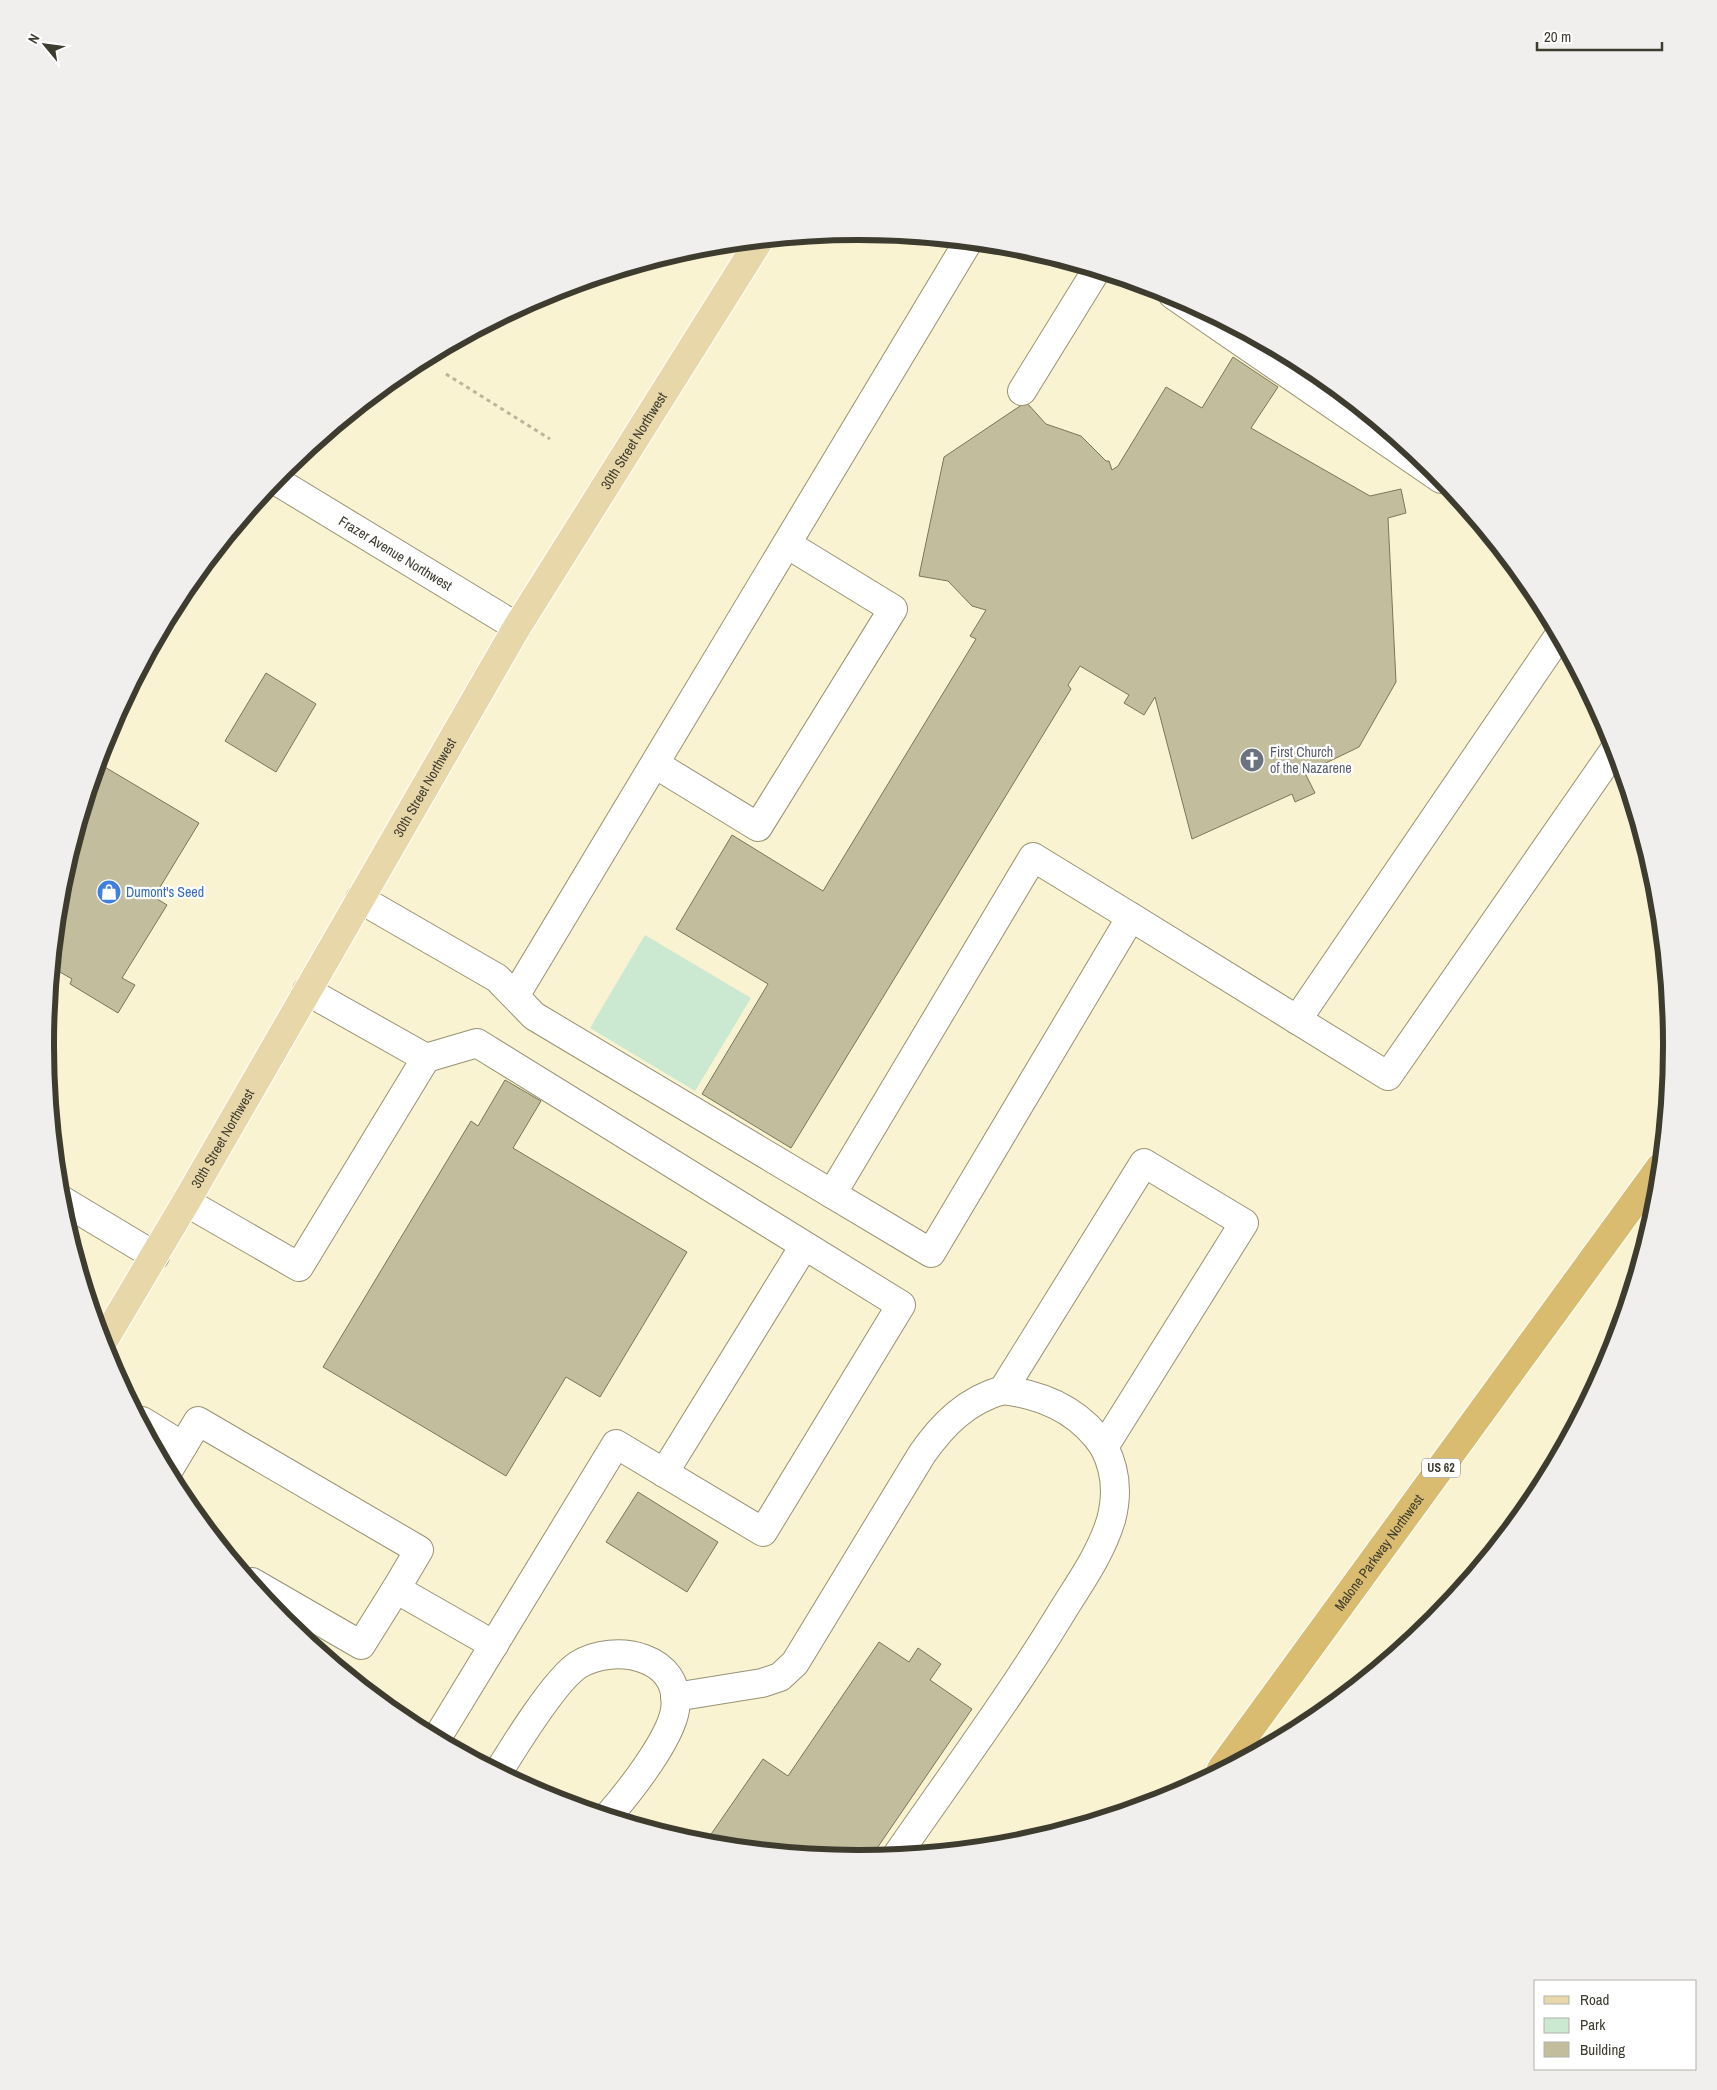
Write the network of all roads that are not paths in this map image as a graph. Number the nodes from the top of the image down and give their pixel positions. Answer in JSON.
{"nodes":[{"id":1,"x":756,"y":247,"type":"edge"},
{"id":2,"x":965,"y":247,"type":"edge"},
{"id":3,"x":1093,"y":276,"type":"edge"},
{"id":4,"x":1213,"y":323,"type":"edge"},
{"id":5,"x":1022,"y":391,"type":"dead end"},
{"id":6,"x":1403,"y":453,"type":"edge"},
{"id":7,"x":281,"y":484,"type":"edge"},
{"id":8,"x":787,"y":544,"type":"junction"},
{"id":9,"x":518,"y":627,"type":"junction"},
{"id":10,"x":1554,"y":642,"type":"edge"},
{"id":11,"x":1610,"y":757,"type":"edge"},
{"id":12,"x":655,"y":764,"type":"junction"},
{"id":13,"x":360,"y":899,"type":"junction"},
{"id":14,"x":1131,"y":917,"type":"junction"},
{"id":15,"x":308,"y":991,"type":"junction"},
{"id":16,"x":515,"y":996,"type":"junction"},
{"id":17,"x":1297,"y":1020,"type":"junction"},
{"id":18,"x":426,"y":1058,"type":"junction"},
{"id":19,"x":1651,"y":1180,"type":"edge"},
{"id":20,"x":832,"y":1194,"type":"junction"},
{"id":21,"x":186,"y":1202,"type":"junction"},
{"id":22,"x":70,"y":1205,"type":"edge"},
{"id":23,"x":804,"y":1246,"type":"junction"},
{"id":24,"x":155,"y":1256,"type":"junction"},
{"id":25,"x":107,"y":1333,"type":"edge"},
{"id":26,"x":1003,"y":1390,"type":"junction"},
{"id":27,"x":151,"y":1426,"type":"edge"},
{"id":28,"x":183,"y":1446,"type":"junction"},
{"id":29,"x":1104,"y":1447,"type":"junction"},
{"id":30,"x":172,"y":1464,"type":"edge"},
{"id":31,"x":664,"y":1473,"type":"junction"},
{"id":32,"x":396,"y":1588,"type":"junction"},
{"id":33,"x":267,"y":1591,"type":"edge"},
{"id":34,"x":494,"y":1645,"type":"junction"},
{"id":35,"x":674,"y":1697,"type":"junction"},
{"id":36,"x":440,"y":1732,"type":"edge"},
{"id":37,"x":1228,"y":1760,"type":"edge"},
{"id":38,"x":502,"y":1767,"type":"edge"},
{"id":39,"x":614,"y":1811,"type":"edge"},
{"id":40,"x":902,"y":1848,"type":"edge"}],
"edges":[{"from":1,"to":9,"type":"main road","name":"30th Street Northwest"},
{"from":2,"to":8,"type":"street"},
{"from":3,"to":5,"type":"street"},
{"from":4,"to":6,"type":"street"},
{"from":7,"to":9,"type":"street","name":"Frazer Avenue Northwest"},
{"from":8,"to":12,"type":"street"},
{"from":8,"to":12,"type":"street"},
{"from":9,"to":13,"type":"main road","name":"30th Street Northwest"},
{"from":10,"to":17,"type":"street"},
{"from":11,"to":17,"type":"street"},
{"from":12,"to":16,"type":"street"},
{"from":13,"to":15,"type":"main road","name":"30th Street Northwest"},
{"from":13,"to":16,"type":"street"},
{"from":14,"to":17,"type":"street"},
{"from":14,"to":20,"type":"street"},
{"from":14,"to":20,"type":"street"},
{"from":15,"to":18,"type":"street"},
{"from":15,"to":21,"type":"main road","name":"30th Street Northwest"},
{"from":16,"to":20,"type":"street"},
{"from":18,"to":21,"type":"street"},
{"from":18,"to":23,"type":"street"},
{"from":19,"to":37,"type":"highway","name":"Malone Parkway Northwest","number":"US 62"},
{"from":21,"to":24,"type":"main road","name":"30th Street Northwest"},
{"from":22,"to":24,"type":"street"},
{"from":23,"to":31,"type":"street"},
{"from":23,"to":31,"type":"street"},
{"from":24,"to":25,"type":"main road","name":"30th Street Northwest"},
{"from":26,"to":29,"type":"street"},
{"from":26,"to":29,"type":"street"},
{"from":26,"to":35,"type":"street"},
{"from":27,"to":28,"type":"street"},
{"from":28,"to":30,"type":"street"},
{"from":28,"to":32,"type":"street"},
{"from":29,"to":40,"type":"street"},
{"from":31,"to":34,"type":"street"},
{"from":32,"to":33,"type":"street"},
{"from":32,"to":34,"type":"street"},
{"from":34,"to":36,"type":"street"},
{"from":35,"to":38,"type":"street"},
{"from":35,"to":39,"type":"street"}]}
